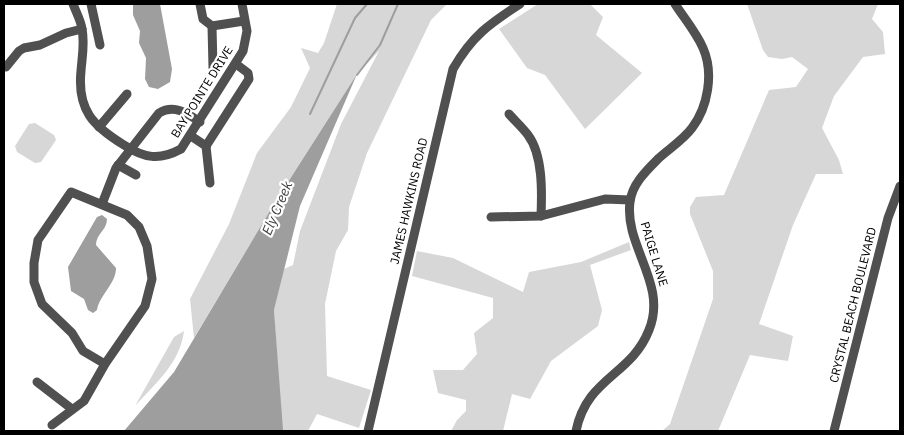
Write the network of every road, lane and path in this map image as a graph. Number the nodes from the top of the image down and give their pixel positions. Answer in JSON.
{"nodes":[{"id":1,"x":73,"y":4,"type":"edge"},
{"id":2,"x":91,"y":4,"type":"edge"},
{"id":3,"x":200,"y":4,"type":"edge"},
{"id":4,"x":242,"y":4,"type":"edge"},
{"id":5,"x":520,"y":4,"type":"edge"},
{"id":6,"x":675,"y":4,"type":"edge"},
{"id":7,"x":244,"y":20,"type":"junction"},
{"id":8,"x":212,"y":26,"type":"junction"},
{"id":9,"x":82,"y":29,"type":"junction"},
{"id":10,"x":100,"y":45,"type":"dead end"},
{"id":11,"x":236,"y":64,"type":"junction"},
{"id":12,"x":6,"y":67,"type":"dead end"},
{"id":13,"x":213,"y":68,"type":"dead end"},
{"id":14,"x":127,"y":94,"type":"dead end"},
{"id":15,"x":509,"y":114,"type":"dead end"},
{"id":16,"x":200,"y":122,"type":"junction"},
{"id":17,"x":99,"y":127,"type":"junction"},
{"id":18,"x":191,"y":136,"type":"junction"},
{"id":19,"x":206,"y":146,"type":"junction"},
{"id":20,"x":130,"y":150,"type":"junction"},
{"id":21,"x":118,"y":165,"type":"junction"},
{"id":22,"x":136,"y":175,"type":"dead end"},
{"id":23,"x":210,"y":183,"type":"dead end"},
{"id":24,"x":900,"y":186,"type":"edge"},
{"id":25,"x":630,"y":200,"type":"junction"},
{"id":26,"x":102,"y":204,"type":"junction"},
{"id":27,"x":541,"y":216,"type":"junction"},
{"id":28,"x":491,"y":217,"type":"dead end"},
{"id":29,"x":105,"y":364,"type":"junction"},
{"id":30,"x":36,"y":382,"type":"dead end"},
{"id":31,"x":72,"y":409,"type":"junction"},
{"id":32,"x":52,"y":425,"type":"dead end"},
{"id":33,"x":368,"y":431,"type":"edge"},
{"id":34,"x":576,"y":431,"type":"edge"},
{"id":35,"x":834,"y":431,"type":"edge"}],
"edges":[{"from":1,"to":9,"type":"street","name":"BAY POINTE DRIVE"},
{"from":2,"to":10,"type":"street"},
{"from":3,"to":8,"type":"street"},
{"from":4,"to":7,"type":"street","name":"BAY POINTE DRIVE"},
{"from":5,"to":33,"type":"street","name":"JAMES HAWKINS ROAD"},
{"from":6,"to":25,"type":"street"},
{"from":7,"to":8,"type":"street"},
{"from":7,"to":11,"type":"street","name":"BAY POINTE DRIVE"},
{"from":8,"to":13,"type":"street"},
{"from":9,"to":12,"type":"street"},
{"from":9,"to":17,"type":"street","name":"BAY POINTE DRIVE"},
{"from":11,"to":16,"type":"street","name":"BAY POINTE DRIVE"},
{"from":11,"to":19,"type":"street"},
{"from":14,"to":17,"type":"street"},
{"from":15,"to":27,"type":"street"},
{"from":16,"to":18,"type":"street","name":"BAY POINTE DRIVE"},
{"from":16,"to":20,"type":"street"},
{"from":17,"to":20,"type":"street","name":"BAY POINTE DRIVE"},
{"from":18,"to":19,"type":"street"},
{"from":18,"to":20,"type":"street","name":"BAY POINTE DRIVE"},
{"from":19,"to":23,"type":"street"},
{"from":20,"to":21,"type":"street"},
{"from":21,"to":22,"type":"street"},
{"from":21,"to":26,"type":"street"},
{"from":24,"to":35,"type":"street","name":"CRYSTAL BEACH BOULEVARD"},
{"from":25,"to":27,"type":"street"},
{"from":25,"to":34,"type":"street","name":"PAIGE LANE"},
{"from":26,"to":29,"type":"street"},
{"from":26,"to":29,"type":"street"},
{"from":27,"to":28,"type":"street"},
{"from":29,"to":31,"type":"street"},
{"from":30,"to":31,"type":"street"},
{"from":31,"to":32,"type":"street"}]}
